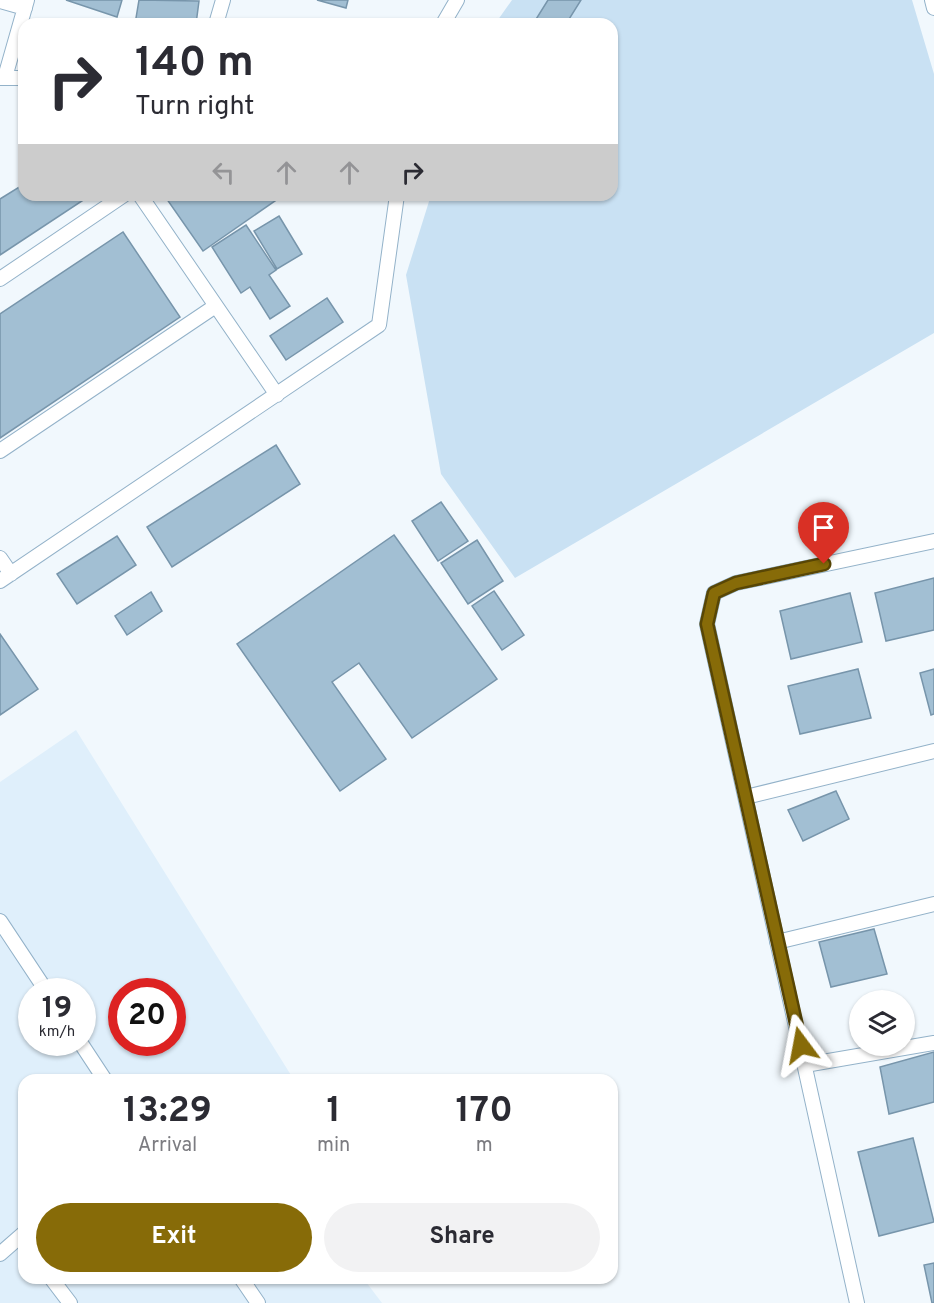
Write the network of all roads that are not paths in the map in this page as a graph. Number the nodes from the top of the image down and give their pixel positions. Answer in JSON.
{"nodes":[{"id":1,"x":223,"y":0,"type":"edge"},
{"id":2,"x":457,"y":0,"type":"edge"},
{"id":3,"x":932,"y":0,"type":"edge"},
{"id":4,"x":0,"y":1,"type":"edge"},
{"id":5,"x":26,"y":4,"type":"edge"},
{"id":6,"x":934,"y":8,"type":"edge"},
{"id":7,"x":218,"y":18,"type":"edge"},
{"id":8,"x":446,"y":18,"type":"edge"},
{"id":9,"x":18,"y":29,"type":"edge"},
{"id":10,"x":3,"y":77,"type":"edge"},
{"id":11,"x":18,"y":78,"type":"edge"},
{"id":12,"x":115,"y":201,"type":"edge"},
{"id":13,"x":144,"y":201,"type":"edge"},
{"id":14,"x":396,"y":201,"type":"edge"},
{"id":15,"x":0,"y":279,"type":"edge"},
{"id":16,"x":214,"y":307,"type":"junction"},
{"id":17,"x":277,"y":396,"type":"junction"},
{"id":18,"x":0,"y":451,"type":"edge"},
{"id":19,"x":934,"y":541,"type":"edge"},
{"id":20,"x":0,"y":558,"type":"edge"},
{"id":21,"x":5,"y":577,"type":"edge"},
{"id":22,"x":934,"y":751,"type":"edge"},
{"id":23,"x":746,"y":797,"type":"junction"},
{"id":24,"x":934,"y":904,"type":"edge"},
{"id":25,"x":0,"y":921,"type":"edge"},
{"id":26,"x":777,"y":942,"type":"junction"},
{"id":27,"x":38,"y":978,"type":"edge"},
{"id":28,"x":934,"y":1043,"type":"edge"},
{"id":29,"x":89,"y":1056,"type":"edge"},
{"id":30,"x":805,"y":1065,"type":"junction"},
{"id":31,"x":101,"y":1074,"type":"edge"},
{"id":32,"x":18,"y":1241,"type":"edge"},
{"id":33,"x":0,"y":1254,"type":"edge"},
{"id":34,"x":56,"y":1284,"type":"edge"},
{"id":35,"x":245,"y":1284,"type":"edge"},
{"id":36,"x":70,"y":1303,"type":"edge"},
{"id":37,"x":258,"y":1303,"type":"edge"},
{"id":38,"x":857,"y":1303,"type":"edge"}],
"edges":[{"from":1,"to":7,"type":"lane"},
{"from":2,"to":8,"type":"lane"},
{"from":3,"to":6,"type":"lane"},
{"from":4,"to":5,"type":"lane"},
{"from":9,"to":10,"type":"lane"},
{"from":10,"to":11,"type":"lane"},
{"from":12,"to":15,"type":"lane"},
{"from":13,"to":16,"type":"lane"},
{"from":14,"to":17,"type":"lane"},
{"from":16,"to":17,"type":"lane"},
{"from":16,"to":18,"type":"lane"},
{"from":17,"to":21,"type":"lane"},
{"from":19,"to":23,"type":"lane"},
{"from":20,"to":21,"type":"lane"},
{"from":22,"to":23,"type":"lane"},
{"from":23,"to":26,"type":"lane"},
{"from":24,"to":26,"type":"lane"},
{"from":25,"to":27,"type":"lane"},
{"from":26,"to":30,"type":"lane"},
{"from":28,"to":30,"type":"lane"},
{"from":29,"to":31,"type":"lane"},
{"from":30,"to":38,"type":"lane"},
{"from":32,"to":33,"type":"lane"},
{"from":34,"to":36,"type":"lane"},
{"from":35,"to":37,"type":"lane"}]}
